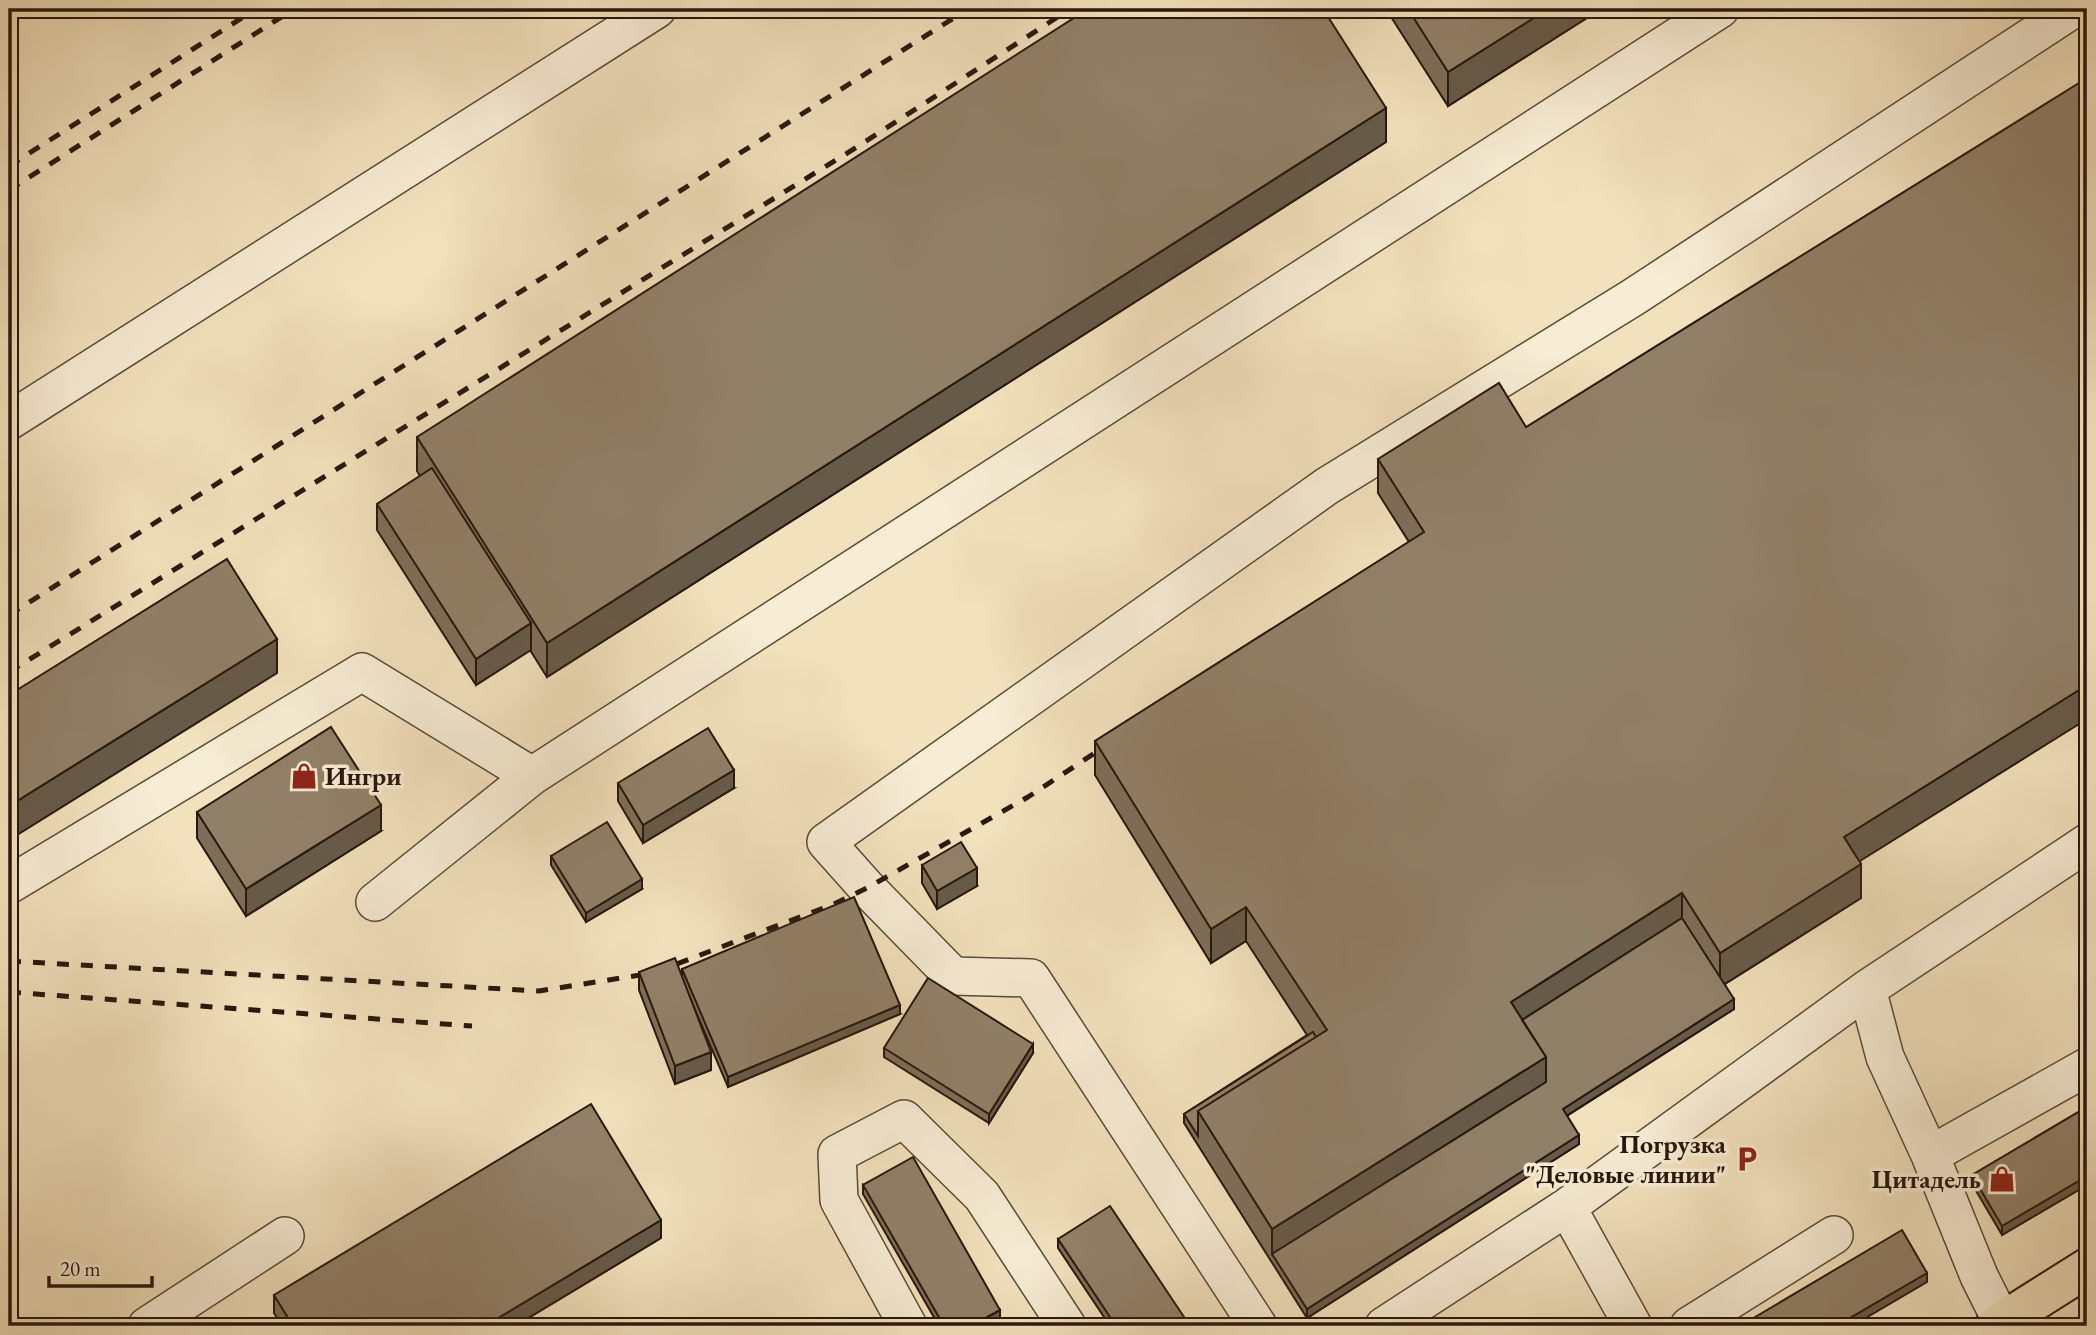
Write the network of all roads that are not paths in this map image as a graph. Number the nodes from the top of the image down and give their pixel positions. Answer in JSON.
{"nodes":[{"id":1,"x":657,"y":9,"type":"edge"},
{"id":2,"x":1720,"y":9,"type":"edge"},
{"id":3,"x":2073,"y":9,"type":"edge"},
{"id":4,"x":9,"y":421,"type":"edge"},
{"id":5,"x":532,"y":776,"type":"junction"},
{"id":6,"x":2087,"y":843,"type":"edge"},
{"id":7,"x":9,"y":885,"type":"edge"},
{"id":8,"x":375,"y":902,"type":"dead end"},
{"id":9,"x":1867,"y":989,"type":"junction"},
{"id":10,"x":2087,"y":1067,"type":"edge"},
{"id":11,"x":1930,"y":1155,"type":"junction"},
{"id":12,"x":1567,"y":1207,"type":"junction"},
{"id":13,"x":1834,"y":1234,"type":"dead end"},
{"id":14,"x":285,"y":1236,"type":"dead end"},
{"id":15,"x":2087,"y":1269,"type":"edge"},
{"id":16,"x":1999,"y":1324,"type":"edge"},
{"id":17,"x":147,"y":1326,"type":"edge"},
{"id":18,"x":908,"y":1326,"type":"edge"},
{"id":19,"x":1067,"y":1326,"type":"edge"},
{"id":20,"x":1258,"y":1326,"type":"edge"},
{"id":21,"x":1384,"y":1326,"type":"edge"},
{"id":22,"x":1633,"y":1326,"type":"edge"},
{"id":23,"x":1689,"y":1326,"type":"edge"}],
"edges":[{"from":1,"to":4,"type":"lane"},
{"from":2,"to":5,"type":"lane"},
{"from":3,"to":20,"type":"lane"},
{"from":5,"to":7,"type":"lane"},
{"from":5,"to":8,"type":"lane"},
{"from":6,"to":9,"type":"lane"},
{"from":9,"to":11,"type":"lane"},
{"from":9,"to":12,"type":"lane"},
{"from":10,"to":11,"type":"lane"},
{"from":11,"to":16,"type":"lane"},
{"from":12,"to":21,"type":"lane"},
{"from":12,"to":22,"type":"lane"},
{"from":13,"to":23,"type":"lane"},
{"from":14,"to":17,"type":"lane"},
{"from":15,"to":16,"type":"main road"},
{"from":18,"to":19,"type":"lane"}]}
